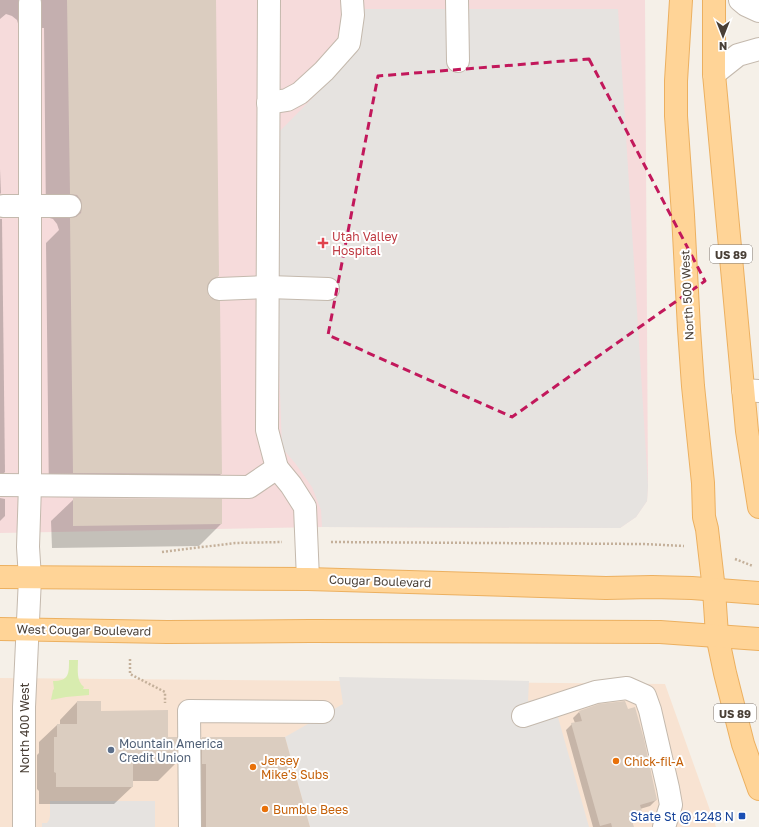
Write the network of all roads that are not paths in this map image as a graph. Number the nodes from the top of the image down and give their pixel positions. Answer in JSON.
{"nodes":[{"id":1,"x":269,"y":0,"type":"edge"},
{"id":2,"x":352,"y":0,"type":"edge"},
{"id":3,"x":457,"y":0,"type":"edge"},
{"id":4,"x":680,"y":0,"type":"edge"},
{"id":5,"x":714,"y":0,"type":"edge"},
{"id":6,"x":740,"y":0,"type":"edge"},
{"id":7,"x":30,"y":3,"type":"dead end"},
{"id":8,"x":759,"y":11,"type":"edge"},
{"id":9,"x":759,"y":49,"type":"edge"},
{"id":10,"x":458,"y":61,"type":"dead end"},
{"id":11,"x":714,"y":74,"type":"junction"},
{"id":12,"x":268,"y":103,"type":"junction"},
{"id":13,"x":3,"y":206,"type":"dead end"},
{"id":14,"x":29,"y":206,"type":"junction"},
{"id":15,"x":70,"y":206,"type":"dead end"},
{"id":16,"x":268,"y":287,"type":"junction"},
{"id":17,"x":219,"y":289,"type":"dead end"},
{"id":18,"x":328,"y":289,"type":"dead end"},
{"id":19,"x":751,"y":390,"type":"edge"},
{"id":20,"x":753,"y":431,"type":"edge"},
{"id":21,"x":277,"y":468,"type":"junction"},
{"id":22,"x":0,"y":485,"type":"edge"},
{"id":23,"x":30,"y":485,"type":"junction"},
{"id":24,"x":759,"y":507,"type":"edge"},
{"id":25,"x":0,"y":577,"type":"edge"},
{"id":26,"x":30,"y":578,"type":"junction"},
{"id":27,"x":308,"y":579,"type":"junction"},
{"id":28,"x":714,"y":590,"type":"junction"},
{"id":29,"x":759,"y":593,"type":"edge"},
{"id":30,"x":0,"y":629,"type":"edge"},
{"id":31,"x":27,"y":630,"type":"junction"},
{"id":32,"x":717,"y":635,"type":"junction"},
{"id":33,"x":759,"y":639,"type":"edge"},
{"id":34,"x":323,"y":712,"type":"dead end"},
{"id":35,"x":523,"y":716,"type":"dead end"},
{"id":36,"x":759,"y":789,"type":"edge"},
{"id":37,"x":24,"y":827,"type":"edge"},
{"id":38,"x":190,"y":827,"type":"edge"},
{"id":39,"x":664,"y":827,"type":"edge"}],
"edges":[{"from":1,"to":12,"type":"lane"},
{"from":2,"to":12,"type":"lane"},
{"from":3,"to":10,"type":"lane"},
{"from":4,"to":28,"type":"main road","name":"North 500 West","number":"US 89"},
{"from":5,"to":11,"type":"main road","number":"US 89"},
{"from":6,"to":8,"type":"lane"},
{"from":7,"to":14,"type":"lane","name":"North 400 West"},
{"from":9,"to":11,"type":"lane"},
{"from":11,"to":19,"type":"main road","number":"US 89"},
{"from":12,"to":16,"type":"lane"},
{"from":13,"to":14,"type":"lane"},
{"from":14,"to":15,"type":"lane"},
{"from":14,"to":23,"type":"lane","name":"North 400 West"},
{"from":16,"to":17,"type":"lane"},
{"from":16,"to":18,"type":"lane"},
{"from":16,"to":21,"type":"lane"},
{"from":19,"to":20,"type":"main road","number":"US 89"},
{"from":20,"to":24,"type":"main road","number":"US 89"},
{"from":21,"to":23,"type":"lane"},
{"from":21,"to":27,"type":"lane"},
{"from":22,"to":23,"type":"lane"},
{"from":23,"to":26,"type":"lane","name":"North 400 West"},
{"from":25,"to":26,"type":"main road","name":"Cougar Boulevard"},
{"from":26,"to":27,"type":"main road","name":"Cougar Boulevard"},
{"from":26,"to":31,"type":"lane","name":"North 400 West"},
{"from":27,"to":28,"type":"main road","name":"Cougar Boulevard"},
{"from":28,"to":29,"type":"main road","name":"Cougar Boulevard"},
{"from":28,"to":32,"type":"main road","number":"US 89"},
{"from":30,"to":31,"type":"main road","name":"West Cougar Boulevard"},
{"from":31,"to":32,"type":"main road","name":"West Cougar Boulevard"},
{"from":31,"to":37,"type":"lane","name":"North 400 West"},
{"from":32,"to":33,"type":"main road"},
{"from":32,"to":36,"type":"main road","number":"US 89"},
{"from":34,"to":38,"type":"lane"},
{"from":35,"to":39,"type":"lane"}]}
